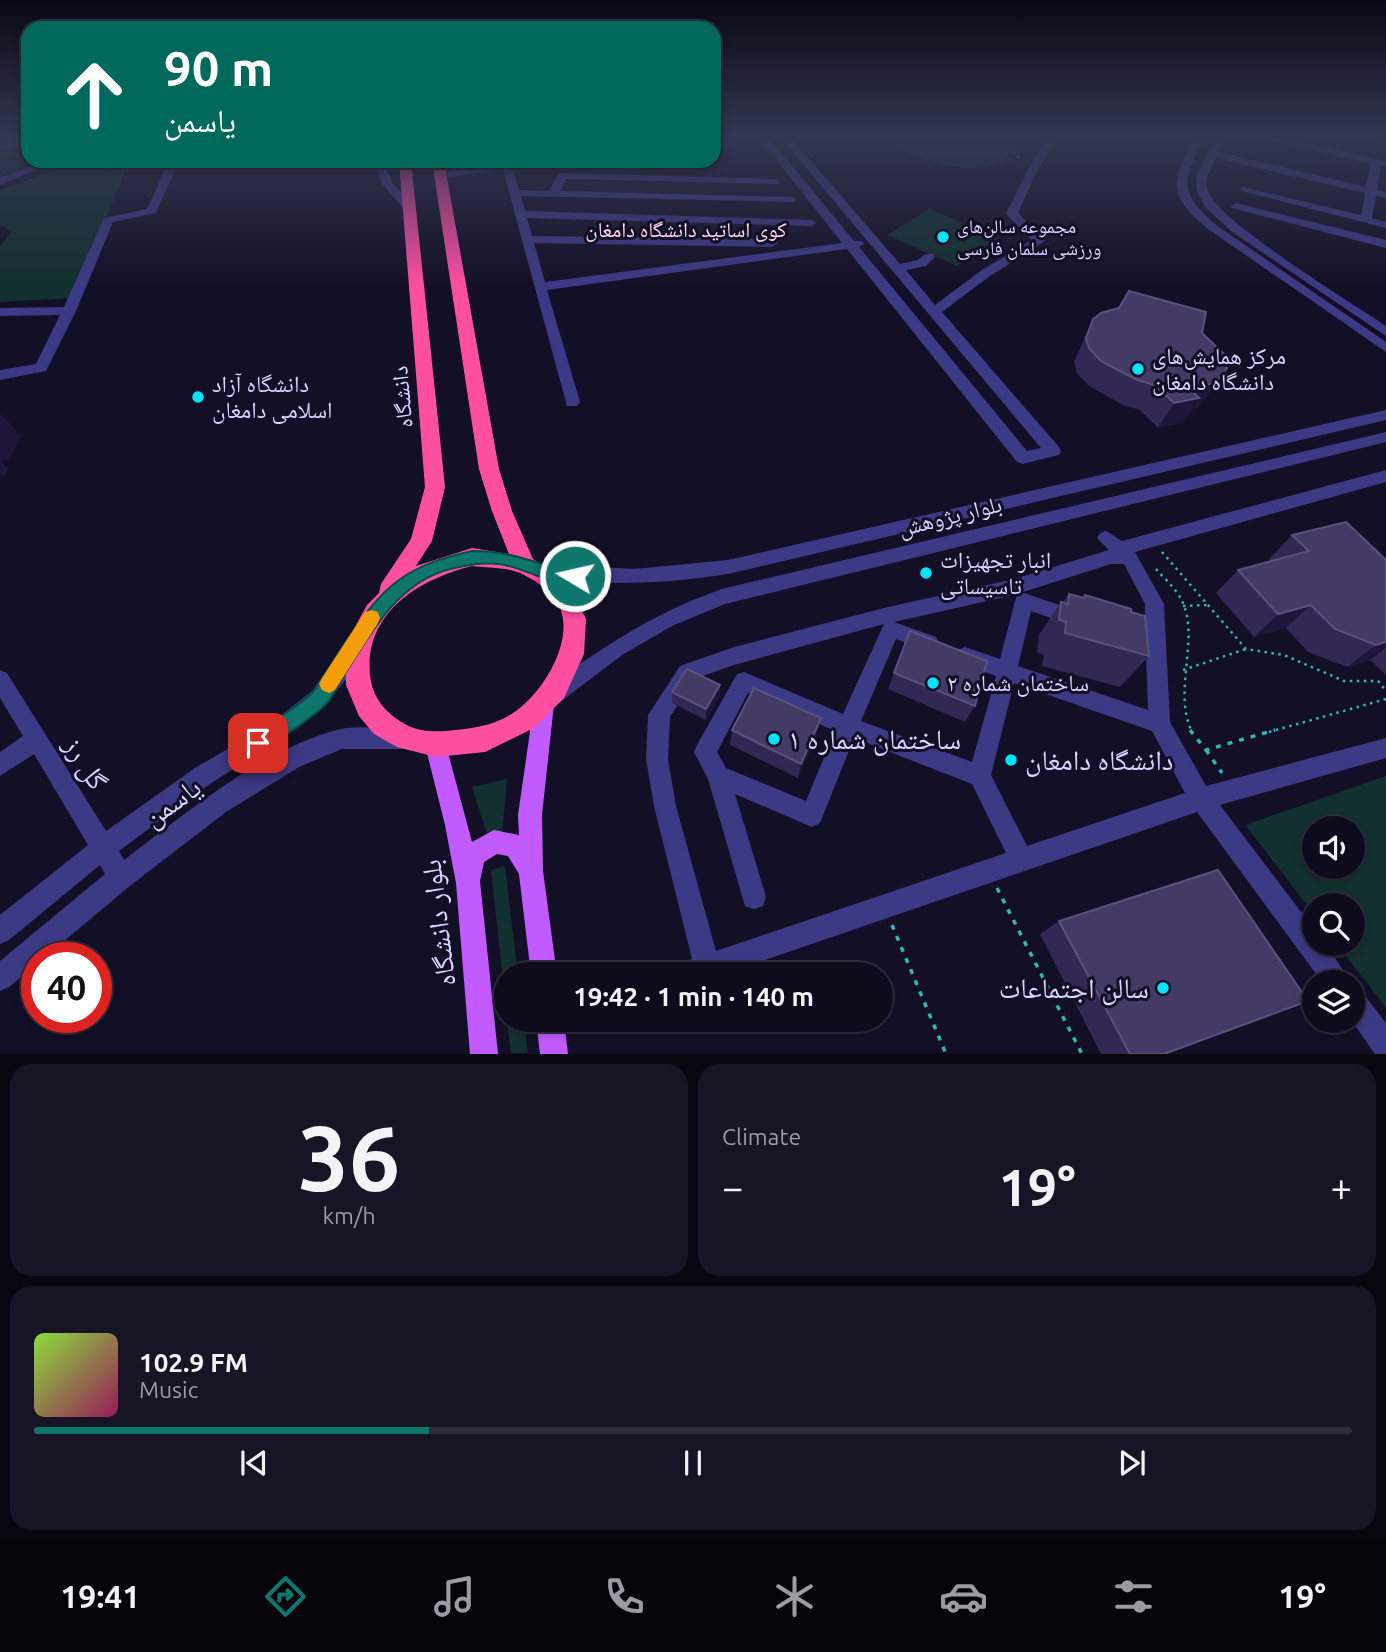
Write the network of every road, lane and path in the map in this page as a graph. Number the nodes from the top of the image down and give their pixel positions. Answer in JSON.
{"nodes":[{"id":1,"x":162,"y":188,"type":"edge"},
{"id":2,"x":391,"y":188,"type":"edge"},
{"id":3,"x":407,"y":188,"type":"edge"},
{"id":4,"x":442,"y":188,"type":"edge"},
{"id":5,"x":512,"y":188,"type":"edge"},
{"id":6,"x":556,"y":188,"type":"edge"},
{"id":7,"x":805,"y":188,"type":"edge"},
{"id":8,"x":829,"y":188,"type":"edge"},
{"id":9,"x":1024,"y":188,"type":"edge"},
{"id":10,"x":1181,"y":188,"type":"edge"},
{"id":11,"x":1203,"y":188,"type":"edge"},
{"id":12,"x":1313,"y":188,"type":"edge"},
{"id":13,"x":1361,"y":188,"type":"edge"},
{"id":14,"x":1371,"y":191,"type":"junction"},
{"id":15,"x":514,"y":194,"type":"junction"},
{"id":16,"x":553,"y":194,"type":"junction"},
{"id":17,"x":1386,"y":195,"type":"edge"},
{"id":18,"x":791,"y":200,"type":"dead end"},
{"id":19,"x":1236,"y":206,"type":"dead end"},
{"id":20,"x":409,"y":208,"type":"junction"},
{"id":21,"x":520,"y":214,"type":"junction"},
{"id":22,"x":1366,"y":220,"type":"junction"},
{"id":23,"x":811,"y":223,"type":"dead end"},
{"id":24,"x":1386,"y":225,"type":"edge"},
{"id":25,"x":526,"y":239,"type":"junction"},
{"id":26,"x":874,"y":241,"type":"junction"},
{"id":27,"x":772,"y":243,"type":"dead end"},
{"id":28,"x":1386,"y":244,"type":"edge"},
{"id":29,"x":851,"y":245,"type":"junction"},
{"id":30,"x":929,"y":257,"type":"dead end"},
{"id":31,"x":897,"y":268,"type":"junction"},
{"id":32,"x":539,"y":288,"type":"junction"},
{"id":33,"x":69,"y":311,"type":"junction"},
{"id":34,"x":0,"y":312,"type":"edge"},
{"id":35,"x":934,"y":312,"type":"junction"},
{"id":36,"x":1386,"y":332,"type":"edge"},
{"id":37,"x":1386,"y":348,"type":"edge"},
{"id":38,"x":943,"y":358,"type":"junction"},
{"id":39,"x":974,"y":359,"type":"junction"},
{"id":40,"x":0,"y":375,"type":"edge"},
{"id":41,"x":572,"y":402,"type":"dead end"},
{"id":42,"x":1386,"y":415,"type":"edge"},
{"id":43,"x":1386,"y":437,"type":"edge"},
{"id":44,"x":1386,"y":476,"type":"edge"},
{"id":45,"x":1152,"y":540,"type":"junction"},
{"id":46,"x":1118,"y":548,"type":"junction"},
{"id":47,"x":532,"y":567,"type":"junction"},
{"id":48,"x":1019,"y":594,"type":"junction"},
{"id":49,"x":1208,"y":604,"type":"junction"},
{"id":50,"x":1182,"y":606,"type":"junction"},
{"id":51,"x":374,"y":614,"type":"junction"},
{"id":52,"x":888,"y":623,"type":"junction"},
{"id":53,"x":361,"y":637,"type":"junction"},
{"id":54,"x":1156,"y":647,"type":"junction"},
{"id":55,"x":1246,"y":649,"type":"junction"},
{"id":56,"x":734,"y":656,"type":"junction"},
{"id":57,"x":1184,"y":670,"type":"junction"},
{"id":58,"x":1007,"y":671,"type":"junction"},
{"id":59,"x":0,"y":679,"type":"edge"},
{"id":60,"x":744,"y":681,"type":"junction"},
{"id":61,"x":1386,"y":691,"type":"edge"},
{"id":62,"x":1386,"y":699,"type":"edge"},
{"id":63,"x":547,"y":701,"type":"junction"},
{"id":64,"x":1158,"y":724,"type":"junction"},
{"id":65,"x":848,"y":726,"type":"junction"},
{"id":66,"x":36,"y":739,"type":"junction"},
{"id":67,"x":408,"y":740,"type":"junction"},
{"id":68,"x":436,"y":745,"type":"junction"},
{"id":69,"x":1386,"y":748,"type":"edge"},
{"id":70,"x":1206,"y":750,"type":"junction"},
{"id":71,"x":0,"y":765,"type":"edge"},
{"id":72,"x":718,"y":776,"type":"junction"},
{"id":73,"x":980,"y":776,"type":"junction"},
{"id":74,"x":1235,"y":790,"type":"junction"},
{"id":75,"x":1201,"y":799,"type":"junction"},
{"id":76,"x":103,"y":848,"type":"junction"},
{"id":77,"x":1021,"y":859,"type":"junction"},
{"id":78,"x":987,"y":870,"type":"junction"},
{"id":79,"x":531,"y":871,"type":"junction"},
{"id":80,"x":121,"y":877,"type":"junction"},
{"id":81,"x":467,"y":883,"type":"junction"},
{"id":82,"x":754,"y":897,"type":"dead end"},
{"id":83,"x":884,"y":906,"type":"junction"},
{"id":84,"x":0,"y":931,"type":"edge"},
{"id":85,"x":542,"y":962,"type":"edge"},
{"id":86,"x":707,"y":962,"type":"edge"},
{"id":87,"x":720,"y":962,"type":"edge"},
{"id":88,"x":1329,"y":970,"type":"edge"},
{"id":89,"x":0,"y":978,"type":"edge"},
{"id":90,"x":1365,"y":1017,"type":"edge"},
{"id":91,"x":551,"y":1032,"type":"edge"},
{"id":92,"x":1386,"y":1046,"type":"edge"},
{"id":93,"x":484,"y":1054,"type":"edge"},
{"id":94,"x":554,"y":1054,"type":"edge"},
{"id":95,"x":946,"y":1054,"type":"edge"},
{"id":96,"x":1082,"y":1054,"type":"edge"}],
"edges":[{"from":1,"to":33,"type":"street"},
{"from":2,"to":20,"type":"street"},
{"from":3,"to":20,"type":"highway","name":"دانشگاه"},
{"from":4,"to":47,"type":"highway"},
{"from":5,"to":15,"type":"street"},
{"from":6,"to":16,"type":"street"},
{"from":7,"to":29,"type":"street"},
{"from":8,"to":26,"type":"street"},
{"from":9,"to":35,"type":"street"},
{"from":10,"to":37,"type":"street"},
{"from":11,"to":36,"type":"street"},
{"from":12,"to":22,"type":"street"},
{"from":13,"to":14,"type":"street"},
{"from":14,"to":17,"type":"street"},
{"from":14,"to":22,"type":"street"},
{"from":15,"to":16,"type":"street"},
{"from":15,"to":21,"type":"street"},
{"from":16,"to":18,"type":"street"},
{"from":19,"to":28,"type":"street"},
{"from":20,"to":51,"type":"highway","name":"دانشگاه"},
{"from":21,"to":23,"type":"street"},
{"from":21,"to":25,"type":"street"},
{"from":22,"to":24,"type":"street"},
{"from":25,"to":27,"type":"street"},
{"from":25,"to":32,"type":"street"},
{"from":26,"to":29,"type":"street"},
{"from":26,"to":31,"type":"street"},
{"from":29,"to":32,"type":"street"},
{"from":29,"to":38,"type":"street"},
{"from":30,"to":31,"type":"street"},
{"from":31,"to":35,"type":"street"},
{"from":32,"to":41,"type":"street"},
{"from":33,"to":34,"type":"street"},
{"from":33,"to":40,"type":"street"},
{"from":35,"to":39,"type":"street"},
{"from":38,"to":39,"type":"street"},
{"from":38,"to":39,"type":"street"},
{"from":42,"to":47,"type":"street","name":"بلوار پژوهش"},
{"from":43,"to":63,"type":"street","name":"بلوار پژوهش"},
{"from":44,"to":45,"type":"street"},
{"from":45,"to":46,"type":"street"},
{"from":45,"to":49,"type":"path"},
{"from":46,"to":48,"type":"street"},
{"from":46,"to":50,"type":"path"},
{"from":46,"to":54,"type":"street"},
{"from":47,"to":51,"type":"highway"},
{"from":47,"to":63,"type":"highway"},
{"from":48,"to":52,"type":"street"},
{"from":48,"to":54,"type":"street"},
{"from":48,"to":58,"type":"street"},
{"from":49,"to":50,"type":"path"},
{"from":49,"to":55,"type":"path"},
{"from":50,"to":57,"type":"path"},
{"from":51,"to":53,"type":"highway"},
{"from":52,"to":56,"type":"street"},
{"from":52,"to":58,"type":"street"},
{"from":52,"to":65,"type":"street"},
{"from":53,"to":67,"type":"highway"},
{"from":53,"to":76,"type":"street","name":"یاسمن"},
{"from":54,"to":64,"type":"street"},
{"from":55,"to":57,"type":"path"},
{"from":55,"to":61,"type":"path"},
{"from":56,"to":60,"type":"street"},
{"from":56,"to":86,"type":"street"},
{"from":57,"to":70,"type":"path"},
{"from":58,"to":64,"type":"street"},
{"from":58,"to":73,"type":"street"},
{"from":59,"to":66,"type":"street","name":"گل رز"},
{"from":60,"to":65,"type":"street"},
{"from":60,"to":72,"type":"street"},
{"from":62,"to":70,"type":"path"},
{"from":63,"to":68,"type":"highway"},
{"from":63,"to":79,"type":"main road"},
{"from":64,"to":75,"type":"street"},
{"from":65,"to":72,"type":"street"},
{"from":65,"to":73,"type":"street"},
{"from":66,"to":71,"type":"street"},
{"from":66,"to":76,"type":"street","name":"گل رز"},
{"from":67,"to":68,"type":"highway"},
{"from":67,"to":80,"type":"street","name":"یاسمن"},
{"from":68,"to":81,"type":"main road","name":"بلوار دانشگاه"},
{"from":69,"to":74,"type":"street"},
{"from":70,"to":74,"type":"path"},
{"from":72,"to":82,"type":"street"},
{"from":73,"to":77,"type":"street"},
{"from":74,"to":75,"type":"street"},
{"from":75,"to":77,"type":"street"},
{"from":75,"to":88,"type":"street"},
{"from":76,"to":80,"type":"street","name":"گل رز"},
{"from":76,"to":84,"type":"street","name":"یاسمن"},
{"from":77,"to":78,"type":"street"},
{"from":78,"to":83,"type":"street"},
{"from":78,"to":96,"type":"path"},
{"from":79,"to":81,"type":"main road"},
{"from":79,"to":85,"type":"main road"},
{"from":80,"to":89,"type":"street","name":"یاسمن"},
{"from":81,"to":93,"type":"main road","name":"بلوار دانشگاه"},
{"from":83,"to":87,"type":"street"},
{"from":83,"to":95,"type":"path"},
{"from":90,"to":92,"type":"street"},
{"from":91,"to":94,"type":"main road"}]}
